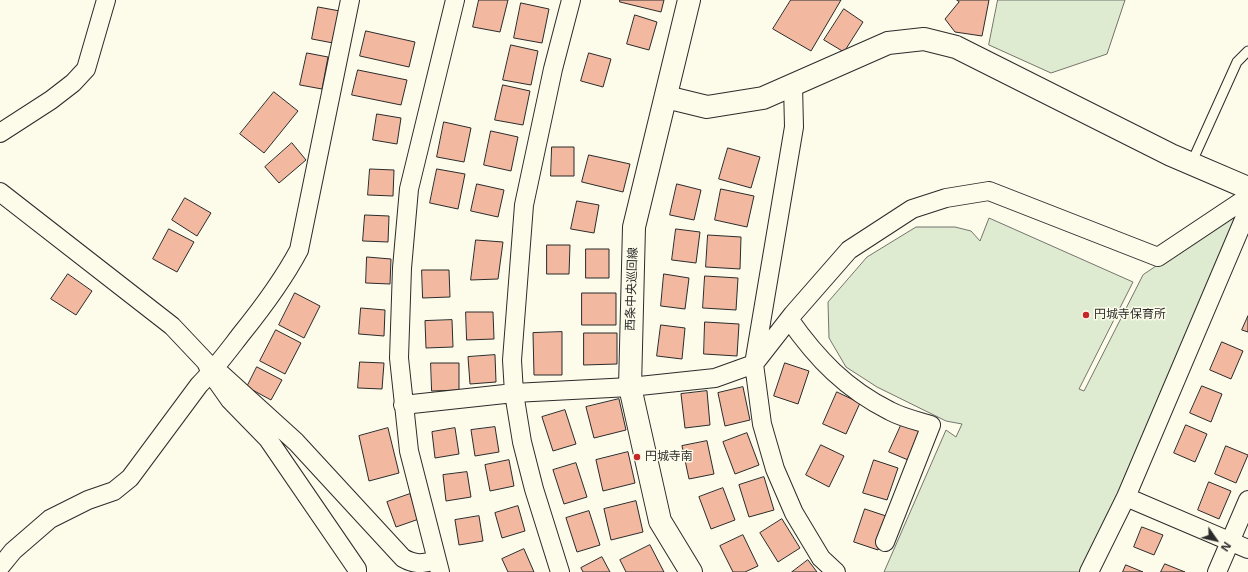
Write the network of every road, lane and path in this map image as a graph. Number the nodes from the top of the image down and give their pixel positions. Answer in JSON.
{"nodes":[{"id":1,"x":106,"y":0,"type":"edge"},
{"id":2,"x":350,"y":0,"type":"edge"},
{"id":3,"x":455,"y":0,"type":"edge"},
{"id":4,"x":571,"y":0,"type":"edge"},
{"id":5,"x":689,"y":0,"type":"edge"},
{"id":6,"x":1248,"y":51,"type":"edge"},
{"id":7,"x":793,"y":85,"type":"junction"},
{"id":8,"x":666,"y":97,"type":"junction"},
{"id":9,"x":0,"y":133,"type":"edge"},
{"id":10,"x":1191,"y":164,"type":"junction"},
{"id":11,"x":1248,"y":188,"type":"edge"},
{"id":12,"x":0,"y":192,"type":"edge"},
{"id":13,"x":1248,"y":197,"type":"edge"},
{"id":14,"x":1248,"y":210,"type":"edge"},
{"id":15,"x":789,"y":319,"type":"junction"},
{"id":16,"x":754,"y":364,"type":"junction"},
{"id":17,"x":213,"y":370,"type":"junction"},
{"id":18,"x":630,"y":387,"type":"junction"},
{"id":19,"x":514,"y":393,"type":"junction"},
{"id":20,"x":403,"y":405,"type":"junction"},
{"id":21,"x":1126,"y":497,"type":"junction"},
{"id":22,"x":1248,"y":500,"type":"edge"},
{"id":23,"x":1230,"y":541,"type":"junction"},
{"id":24,"x":885,"y":542,"type":"dead end"},
{"id":25,"x":1248,"y":549,"type":"edge"},
{"id":26,"x":438,"y":566,"type":"edge"},
{"id":27,"x":0,"y":567,"type":"edge"},
{"id":28,"x":357,"y":572,"type":"edge"},
{"id":29,"x":560,"y":572,"type":"edge"},
{"id":30,"x":691,"y":572,"type":"edge"},
{"id":31,"x":836,"y":572,"type":"edge"},
{"id":32,"x":1089,"y":572,"type":"edge"},
{"id":33,"x":1217,"y":572,"type":"edge"}],
"edges":[{"from":1,"to":9,"type":"street"},
{"from":2,"to":17,"type":"street"},
{"from":3,"to":20,"type":"street"},
{"from":4,"to":19,"type":"street"},
{"from":5,"to":8,"type":"street","name":"西条中央巡回線"},
{"from":6,"to":10,"type":"lane"},
{"from":7,"to":8,"type":"street"},
{"from":7,"to":10,"type":"street"},
{"from":7,"to":16,"type":"street"},
{"from":8,"to":18,"type":"street","name":"西条中央巡回線"},
{"from":10,"to":11,"type":"street"},
{"from":12,"to":17,"type":"street"},
{"from":13,"to":15,"type":"street"},
{"from":14,"to":21,"type":"street"},
{"from":15,"to":16,"type":"street"},
{"from":15,"to":24,"type":"street"},
{"from":16,"to":18,"type":"street"},
{"from":16,"to":31,"type":"street"},
{"from":17,"to":26,"type":"street"},
{"from":17,"to":27,"type":"street"},
{"from":17,"to":28,"type":"street"},
{"from":18,"to":19,"type":"street"},
{"from":18,"to":30,"type":"street","name":"西条中央巡回線"},
{"from":19,"to":20,"type":"street"},
{"from":19,"to":29,"type":"street"},
{"from":20,"to":26,"type":"street"},
{"from":21,"to":23,"type":"street"},
{"from":21,"to":32,"type":"street"},
{"from":22,"to":23,"type":"street"},
{"from":23,"to":25,"type":"street"},
{"from":23,"to":33,"type":"street"}]}
